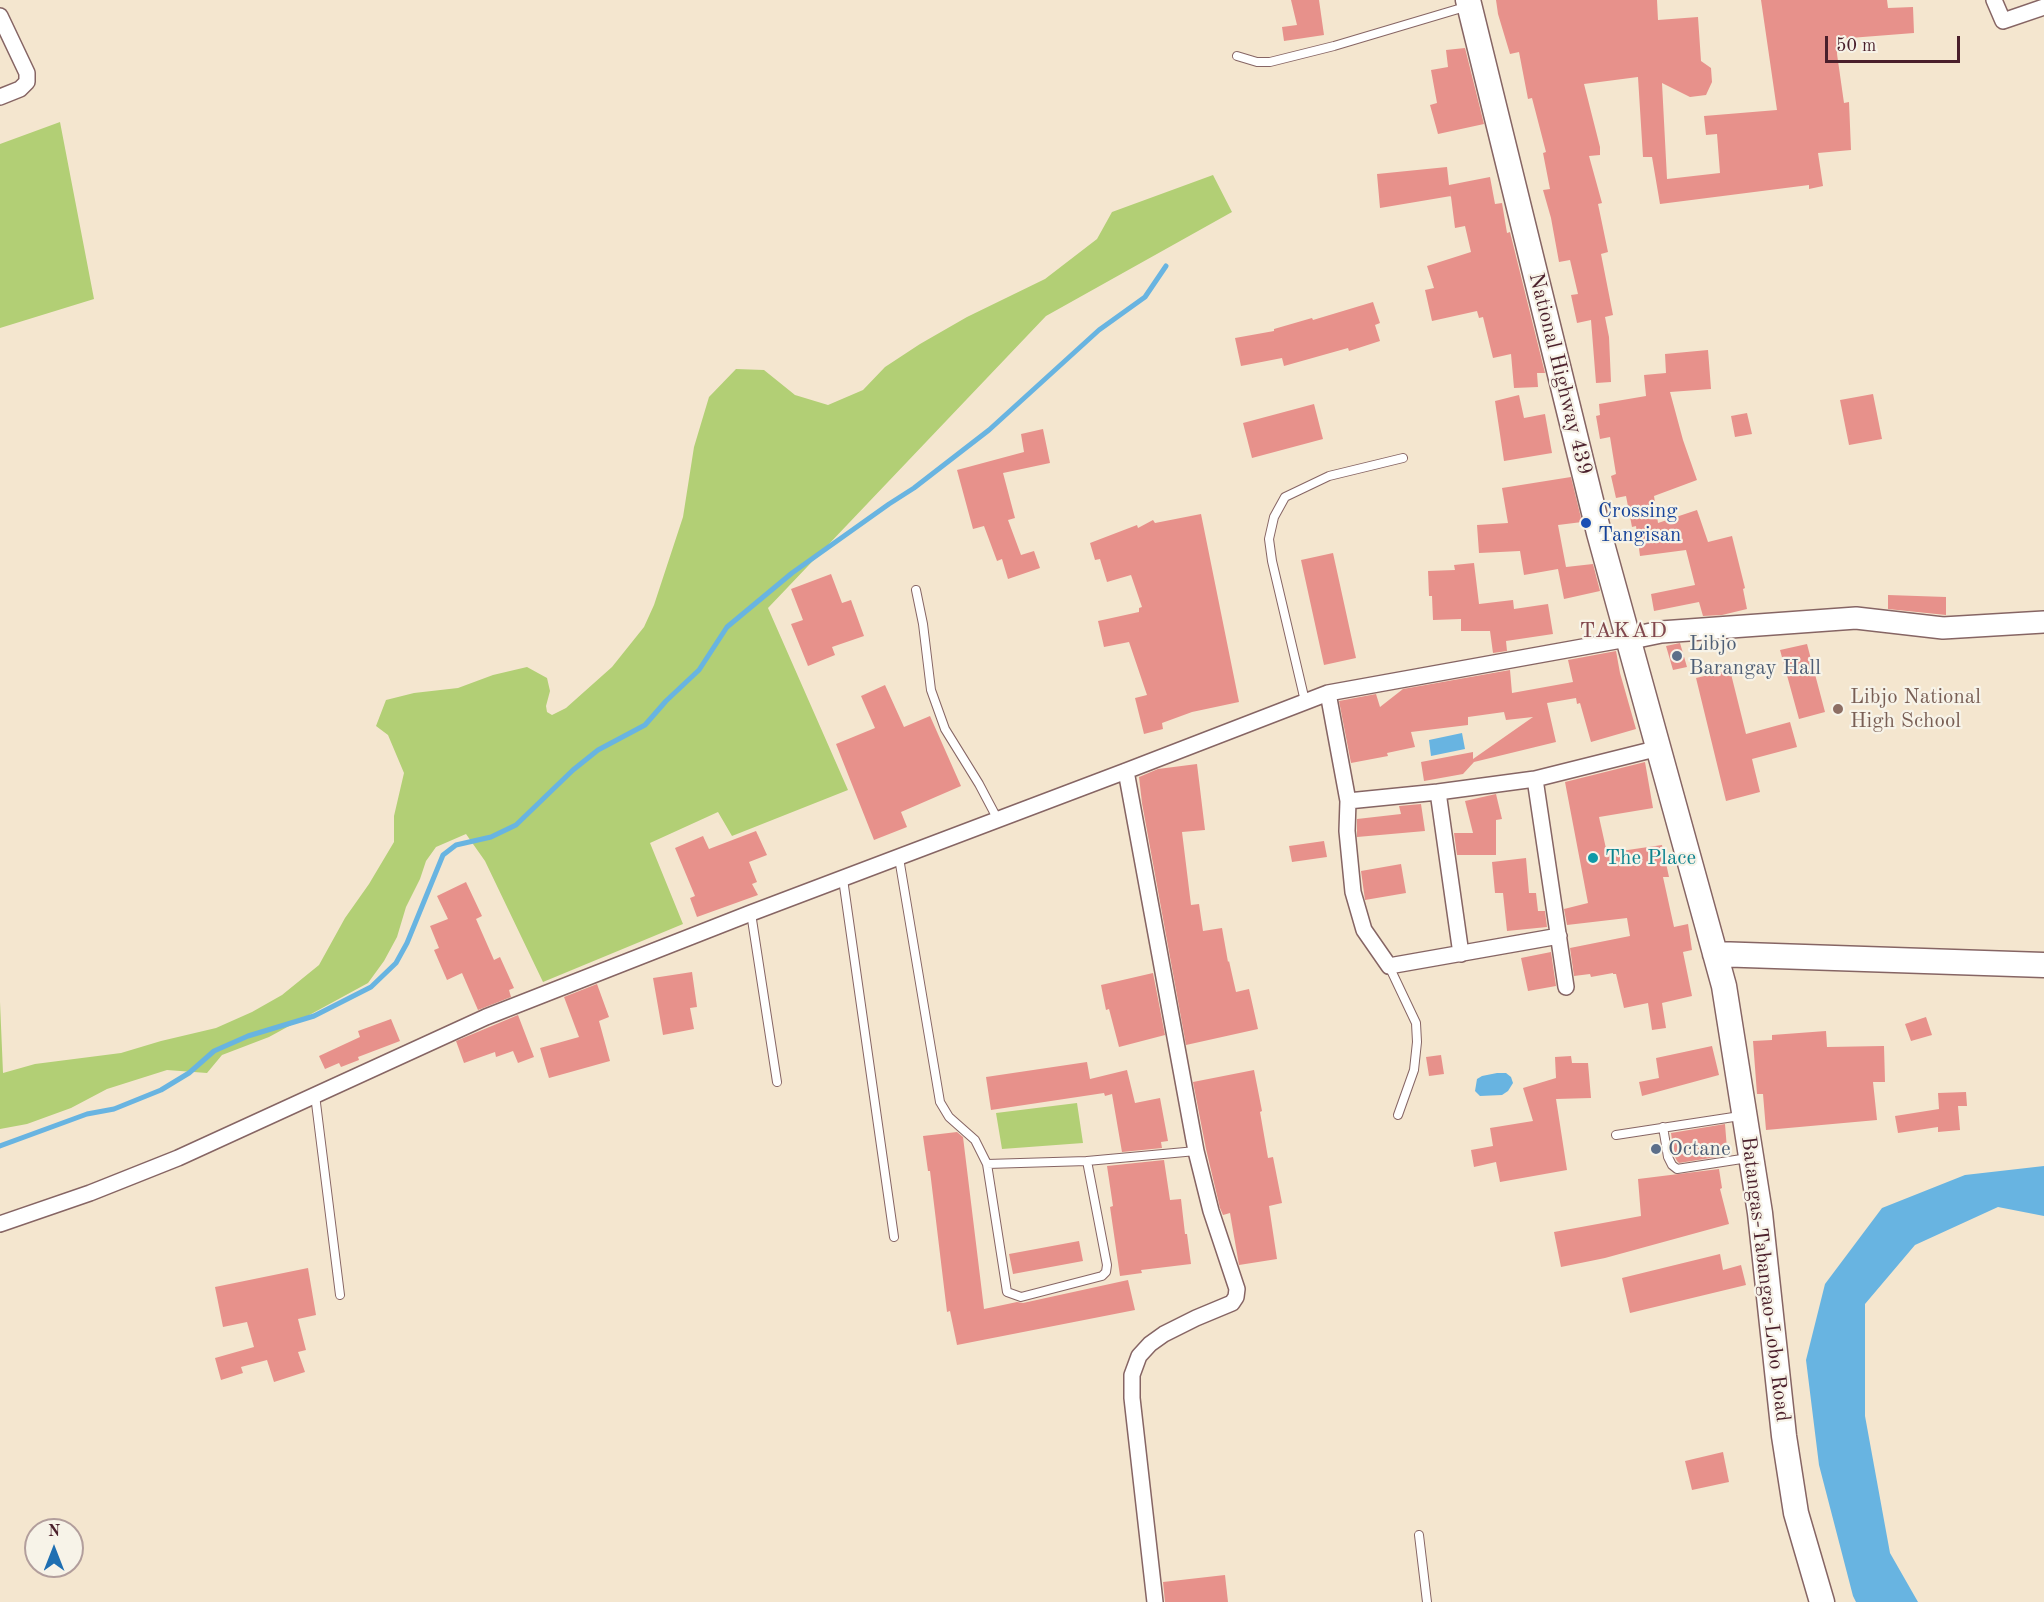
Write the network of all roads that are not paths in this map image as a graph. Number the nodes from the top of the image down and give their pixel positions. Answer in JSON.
{"nodes":[{"id":1,"x":1994,"y":0,"type":"edge"},
{"id":2,"x":1469,"y":3,"type":"edge"},
{"id":3,"x":2044,"y":7,"type":"edge"},
{"id":4,"x":0,"y":16,"type":"edge"},
{"id":5,"x":1237,"y":56,"type":"dead end"},
{"id":6,"x":0,"y":97,"type":"edge"},
{"id":7,"x":1403,"y":458,"type":"dead end"},
{"id":8,"x":916,"y":590,"type":"dead end"},
{"id":9,"x":2043,"y":622,"type":"edge"},
{"id":10,"x":1627,"y":639,"type":"junction"},
{"id":11,"x":1328,"y":693,"type":"junction"},
{"id":12,"x":1305,"y":701,"type":"junction"},
{"id":13,"x":1659,"y":748,"type":"junction"},
{"id":14,"x":1126,"y":771,"type":"junction"},
{"id":15,"x":1535,"y":779,"type":"junction"},
{"id":16,"x":1438,"y":792,"type":"junction"},
{"id":17,"x":1348,"y":801,"type":"junction"},
{"id":18,"x":998,"y":820,"type":"junction"},
{"id":19,"x":899,"y":858,"type":"junction"},
{"id":20,"x":843,"y":879,"type":"junction"},
{"id":21,"x":750,"y":913,"type":"junction"},
{"id":22,"x":1559,"y":936,"type":"junction"},
{"id":23,"x":1461,"y":954,"type":"junction"},
{"id":24,"x":1716,"y":954,"type":"junction"},
{"id":25,"x":2044,"y":965,"type":"edge"},
{"id":26,"x":1389,"y":966,"type":"junction"},
{"id":27,"x":1566,"y":987,"type":"dead end"},
{"id":28,"x":777,"y":1082,"type":"dead end"},
{"id":29,"x":315,"y":1095,"type":"junction"},
{"id":30,"x":1398,"y":1115,"type":"dead end"},
{"id":31,"x":1745,"y":1116,"type":"junction"},
{"id":32,"x":1663,"y":1126,"type":"junction"},
{"id":33,"x":1616,"y":1135,"type":"dead end"},
{"id":34,"x":1196,"y":1151,"type":"junction"},
{"id":35,"x":1751,"y":1158,"type":"junction"},
{"id":36,"x":1087,"y":1161,"type":"junction"},
{"id":37,"x":987,"y":1164,"type":"junction"},
{"id":38,"x":0,"y":1224,"type":"edge"},
{"id":39,"x":894,"y":1237,"type":"dead end"},
{"id":40,"x":340,"y":1295,"type":"dead end"},
{"id":41,"x":1419,"y":1536,"type":"dead end"},
{"id":42,"x":1155,"y":1602,"type":"edge"},
{"id":43,"x":1427,"y":1602,"type":"edge"},
{"id":44,"x":1822,"y":1602,"type":"edge"}],
"edges":[{"from":1,"to":3,"type":"street"},
{"from":2,"to":5,"type":"lane"},
{"from":2,"to":10,"type":"main road","name":"National Highway 439"},
{"from":4,"to":6,"type":"street"},
{"from":7,"to":12,"type":"lane"},
{"from":8,"to":18,"type":"lane"},
{"from":9,"to":10,"type":"street"},
{"from":10,"to":11,"type":"street"},
{"from":10,"to":13,"type":"main road","name":"National Highway 439"},
{"from":11,"to":12,"type":"street"},
{"from":11,"to":17,"type":"street"},
{"from":12,"to":14,"type":"street"},
{"from":13,"to":15,"type":"street"},
{"from":13,"to":24,"type":"main road","name":"National Highway 439"},
{"from":14,"to":18,"type":"street"},
{"from":14,"to":34,"type":"street"},
{"from":15,"to":16,"type":"street"},
{"from":15,"to":22,"type":"street"},
{"from":16,"to":17,"type":"street"},
{"from":16,"to":23,"type":"street"},
{"from":17,"to":26,"type":"street"},
{"from":18,"to":19,"type":"street"},
{"from":19,"to":20,"type":"street"},
{"from":19,"to":37,"type":"lane"},
{"from":20,"to":21,"type":"street"},
{"from":20,"to":39,"type":"lane"},
{"from":21,"to":28,"type":"lane"},
{"from":21,"to":29,"type":"street"},
{"from":22,"to":23,"type":"street"},
{"from":22,"to":27,"type":"street"},
{"from":23,"to":26,"type":"street"},
{"from":24,"to":25,"type":"main road"},
{"from":24,"to":31,"type":"main road","name":"Batangas-Tabangao-Lobo Road"},
{"from":26,"to":30,"type":"lane"},
{"from":29,"to":38,"type":"street"},
{"from":29,"to":40,"type":"lane"},
{"from":31,"to":32,"type":"lane"},
{"from":31,"to":35,"type":"main road","name":"Batangas-Tabangao-Lobo Road"},
{"from":32,"to":33,"type":"lane"},
{"from":32,"to":35,"type":"lane"},
{"from":34,"to":36,"type":"lane"},
{"from":34,"to":42,"type":"street"},
{"from":35,"to":44,"type":"main road","name":"Batangas-Tabangao-Lobo Road"},
{"from":36,"to":37,"type":"lane"},
{"from":36,"to":37,"type":"lane"},
{"from":41,"to":43,"type":"lane"}]}
